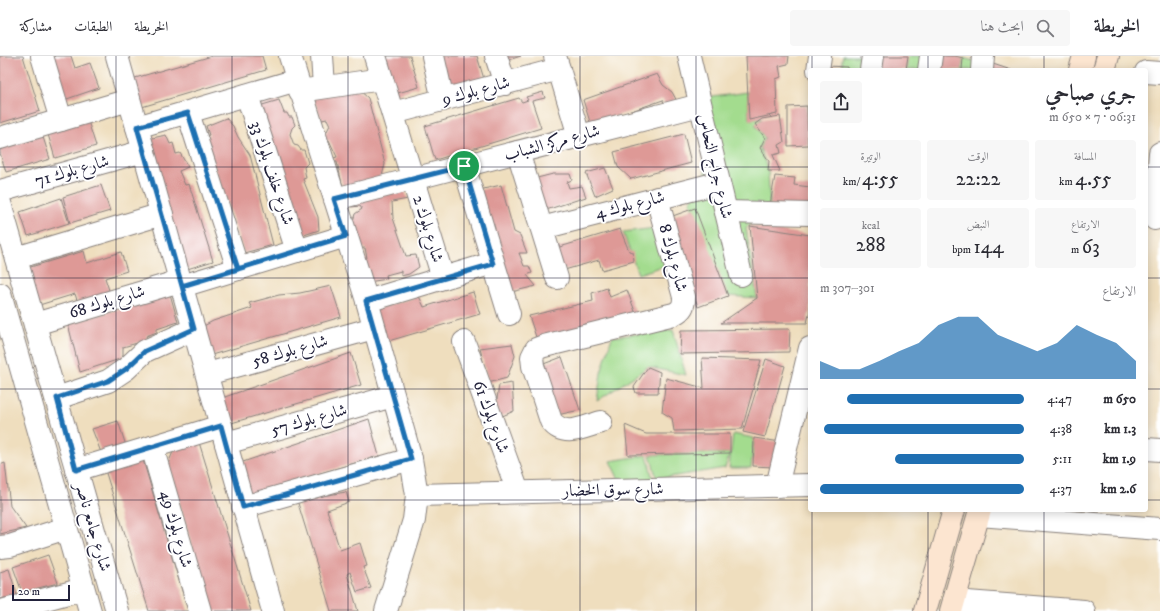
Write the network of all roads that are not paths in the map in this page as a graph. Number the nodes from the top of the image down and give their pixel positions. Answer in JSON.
{"nodes":[{"id":1,"x":42,"y":56,"type":"edge"},
{"id":2,"x":290,"y":56,"type":"edge"},
{"id":3,"x":322,"y":56,"type":"edge"},
{"id":4,"x":375,"y":56,"type":"edge"},
{"id":5,"x":432,"y":56,"type":"edge"},
{"id":6,"x":496,"y":56,"type":"edge"},
{"id":7,"x":689,"y":56,"type":"edge"},
{"id":8,"x":820,"y":56,"type":"edge"},
{"id":9,"x":873,"y":56,"type":"edge"},
{"id":10,"x":931,"y":56,"type":"edge"},
{"id":11,"x":984,"y":56,"type":"edge"},
{"id":12,"x":124,"y":58,"type":"edge"},
{"id":13,"x":1080,"y":60,"type":"edge"},
{"id":14,"x":557,"y":62,"type":"edge"},
{"id":15,"x":1106,"y":64,"type":"edge"},
{"id":16,"x":818,"y":68,"type":"edge"},
{"id":17,"x":871,"y":68,"type":"edge"},
{"id":18,"x":929,"y":68,"type":"edge"},
{"id":19,"x":982,"y":68,"type":"edge"},
{"id":20,"x":1148,"y":72,"type":"edge"},
{"id":21,"x":1160,"y":73,"type":"edge"},
{"id":22,"x":382,"y":79,"type":"junction"},
{"id":23,"x":505,"y":84,"type":"junction"},
{"id":24,"x":299,"y":86,"type":"junction"},
{"id":25,"x":324,"y":87,"type":"junction"},
{"id":26,"x":247,"y":95,"type":"junction"},
{"id":27,"x":129,"y":100,"type":"junction"},
{"id":28,"x":443,"y":100,"type":"junction"},
{"id":29,"x":700,"y":104,"type":"junction"},
{"id":30,"x":188,"y":113,"type":"junction"},
{"id":31,"x":393,"y":113,"type":"junction"},
{"id":32,"x":61,"y":120,"type":"junction"},
{"id":33,"x":137,"y":127,"type":"junction"},
{"id":34,"x":579,"y":136,"type":"junction"},
{"id":35,"x":0,"y":138,"type":"edge"},
{"id":36,"x":144,"y":151,"type":"junction"},
{"id":37,"x":518,"y":152,"type":"junction"},
{"id":38,"x":1160,"y":153,"type":"edge"},
{"id":39,"x":464,"y":166,"type":"junction"},
{"id":40,"x":413,"y":179,"type":"junction"},
{"id":41,"x":718,"y":183,"type":"junction"},
{"id":42,"x":0,"y":191,"type":"edge"},
{"id":43,"x":657,"y":198,"type":"junction"},
{"id":44,"x":334,"y":199,"type":"junction"},
{"id":45,"x":0,"y":203,"type":"edge"},
{"id":46,"x":726,"y":212,"type":"junction"},
{"id":47,"x":162,"y":214,"type":"junction"},
{"id":48,"x":808,"y":214,"type":"edge"},
{"id":49,"x":1154,"y":219,"type":"edge"},
{"id":50,"x":542,"y":228,"type":"junction"},
{"id":51,"x":346,"y":236,"type":"junction"},
{"id":52,"x":297,"y":251,"type":"junction"},
{"id":53,"x":16,"y":258,"type":"junction"},
{"id":54,"x":493,"y":264,"type":"junction"},
{"id":55,"x":238,"y":269,"type":"junction"},
{"id":56,"x":741,"y":275,"type":"dead end"},
{"id":57,"x":444,"y":278,"type":"junction"},
{"id":58,"x":557,"y":278,"type":"dead end"},
{"id":59,"x":181,"y":283,"type":"junction"},
{"id":60,"x":0,"y":294,"type":"edge"},
{"id":61,"x":366,"y":301,"type":"junction"},
{"id":62,"x":509,"y":314,"type":"dead end"},
{"id":63,"x":35,"y":324,"type":"junction"},
{"id":64,"x":374,"y":328,"type":"junction"},
{"id":65,"x":194,"y":329,"type":"junction"},
{"id":66,"x":464,"y":342,"type":"dead end"},
{"id":67,"x":808,"y":366,"type":"edge"},
{"id":68,"x":207,"y":374,"type":"junction"},
{"id":69,"x":393,"y":396,"type":"junction"},
{"id":70,"x":57,"y":398,"type":"junction"},
{"id":71,"x":804,"y":403,"type":"edge"},
{"id":72,"x":600,"y":422,"type":"dead end"},
{"id":73,"x":223,"y":435,"type":"junction"},
{"id":74,"x":152,"y":447,"type":"junction"},
{"id":75,"x":1148,"y":450,"type":"edge"},
{"id":76,"x":1160,"y":450,"type":"edge"},
{"id":77,"x":411,"y":459,"type":"junction"},
{"id":78,"x":76,"y":470,"type":"junction"},
{"id":79,"x":808,"y":485,"type":"edge"},
{"id":80,"x":778,"y":486,"type":"junction"},
{"id":81,"x":518,"y":492,"type":"junction"},
{"id":82,"x":417,"y":495,"type":"junction"},
{"id":83,"x":243,"y":507,"type":"junction"},
{"id":84,"x":953,"y":512,"type":"edge"},
{"id":85,"x":980,"y":512,"type":"edge"},
{"id":86,"x":66,"y":528,"type":"junction"},
{"id":87,"x":1160,"y":529,"type":"edge"},
{"id":88,"x":0,"y":547,"type":"edge"},
{"id":89,"x":83,"y":589,"type":"junction"},
{"id":90,"x":952,"y":606,"type":"edge"},
{"id":91,"x":1,"y":611,"type":"edge"},
{"id":92,"x":90,"y":611,"type":"edge"},
{"id":93,"x":116,"y":611,"type":"edge"},
{"id":94,"x":200,"y":611,"type":"edge"},
{"id":95,"x":273,"y":611,"type":"edge"},
{"id":96,"x":386,"y":611,"type":"edge"},
{"id":97,"x":925,"y":611,"type":"edge"},
{"id":98,"x":1084,"y":611,"type":"edge"}],
"edges":[{"from":1,"to":32,"type":"street"},
{"from":2,"to":24,"type":"street"},
{"from":3,"to":25,"type":"street"},
{"from":4,"to":22,"type":"street","name":"شارع بلوك 2"},
{"from":5,"to":28,"type":"street"},
{"from":6,"to":23,"type":"street"},
{"from":7,"to":29,"type":"street","name":"شارع جراج النحاس"},
{"from":8,"to":16,"type":"street"},
{"from":9,"to":17,"type":"street"},
{"from":10,"to":18,"type":"street"},
{"from":11,"to":19,"type":"street"},
{"from":12,"to":27,"type":"street"},
{"from":13,"to":15,"type":"street"},
{"from":14,"to":23,"type":"street","name":"شارع بلوك 9"},
{"from":14,"to":34,"type":"street"},
{"from":20,"to":21,"type":"street"},
{"from":22,"to":25,"type":"street"},
{"from":22,"to":31,"type":"street","name":"شارع بلوك 2"},
{"from":23,"to":28,"type":"street","name":"شارع بلوك 9"},
{"from":24,"to":25,"type":"street"},
{"from":24,"to":26,"type":"street"},
{"from":24,"to":44,"type":"street"},
{"from":26,"to":30,"type":"street"},
{"from":26,"to":52,"type":"street","name":"شارع خلف بلوك 33"},
{"from":27,"to":32,"type":"street"},
{"from":27,"to":33,"type":"street"},
{"from":28,"to":31,"type":"street","name":"شارع بلوك 9"},
{"from":29,"to":34,"type":"street","name":"شارع مركز الشباب"},
{"from":29,"to":41,"type":"street","name":"شارع جراج النحاس"},
{"from":30,"to":33,"type":"street"},
{"from":30,"to":55,"type":"street"},
{"from":31,"to":40,"type":"street","name":"شارع بلوك 2"},
{"from":32,"to":35,"type":"street"},
{"from":33,"to":36,"type":"street"},
{"from":34,"to":37,"type":"street","name":"شارع مركز الشباب"},
{"from":36,"to":42,"type":"street","name":"شارع بلوك 71"},
{"from":36,"to":47,"type":"street"},
{"from":37,"to":39,"type":"street","name":"شارع مركز الشباب"},
{"from":37,"to":50,"type":"street"},
{"from":38,"to":49,"type":"street"},
{"from":39,"to":40,"type":"street","name":"شارع مركز الشباب"},
{"from":39,"to":54,"type":"street"},
{"from":40,"to":44,"type":"street","name":"شارع مركز الشباب"},
{"from":40,"to":57,"type":"street","name":"شارع بلوك 2"},
{"from":41,"to":43,"type":"street","name":"شارع بلوك 4"},
{"from":41,"to":46,"type":"street","name":"شارع جراج النحاس"},
{"from":43,"to":50,"type":"street","name":"شارع بلوك 4"},
{"from":43,"to":72,"type":"street","name":"شارع بلوك 8"},
{"from":44,"to":51,"type":"street"},
{"from":45,"to":53,"type":"street","name":"شارع جامع ناصر"},
{"from":46,"to":48,"type":"street"},
{"from":46,"to":56,"type":"street","name":"شارع جراج النحاس"},
{"from":47,"to":53,"type":"street"},
{"from":47,"to":59,"type":"street"},
{"from":50,"to":58,"type":"street"},
{"from":51,"to":52,"type":"street","name":"شارع بلوك 68"},
{"from":51,"to":61,"type":"street"},
{"from":52,"to":55,"type":"street","name":"شارع بلوك 68"},
{"from":53,"to":63,"type":"street","name":"شارع جامع ناصر"},
{"from":54,"to":57,"type":"street","name":"شارع بلوك 2"},
{"from":54,"to":62,"type":"street"},
{"from":55,"to":59,"type":"street","name":"شارع بلوك 68"},
{"from":57,"to":61,"type":"street","name":"شارع بلوك 2"},
{"from":59,"to":63,"type":"street","name":"شارع بلوك 68"},
{"from":59,"to":65,"type":"street"},
{"from":60,"to":86,"type":"street","name":"شارع جامع ناصر"},
{"from":61,"to":64,"type":"street"},
{"from":63,"to":70,"type":"street","name":"شارع جامع ناصر"},
{"from":64,"to":68,"type":"street","name":"شارع بلوك 58"},
{"from":64,"to":69,"type":"street"},
{"from":65,"to":68,"type":"street"},
{"from":65,"to":70,"type":"street"},
{"from":66,"to":81,"type":"street","name":"شارع بلوك 61"},
{"from":67,"to":71,"type":"street"},
{"from":68,"to":73,"type":"street"},
{"from":69,"to":73,"type":"street","name":"شارع بلوك 57"},
{"from":69,"to":77,"type":"street"},
{"from":70,"to":78,"type":"street","name":"شارع جامع ناصر"},
{"from":71,"to":80,"type":"street"},
{"from":73,"to":74,"type":"street","name":"شارع بلوك 57"},
{"from":73,"to":83,"type":"street"},
{"from":74,"to":78,"type":"street","name":"شارع بلوك 57"},
{"from":74,"to":94,"type":"street","name":"شارع بلوك 49"},
{"from":75,"to":76,"type":"street"},
{"from":77,"to":82,"type":"street"},
{"from":77,"to":83,"type":"street"},
{"from":78,"to":93,"type":"street","name":"شارع جامع ناصر"},
{"from":79,"to":80,"type":"street","name":"شارع سوق الخضار"},
{"from":80,"to":81,"type":"street","name":"شارع سوق الخضار"},
{"from":81,"to":82,"type":"street","name":"شارع سوق الخضار"},
{"from":82,"to":96,"type":"street"},
{"from":83,"to":95,"type":"street"},
{"from":84,"to":97,"type":"main road"},
{"from":85,"to":87,"type":"street"},
{"from":85,"to":90,"type":"main road"},
{"from":86,"to":88,"type":"street"},
{"from":86,"to":89,"type":"street","name":"شارع جامع ناصر"},
{"from":89,"to":91,"type":"street"},
{"from":89,"to":92,"type":"street","name":"شارع جامع ناصر"},
{"from":90,"to":98,"type":"street"}]}
